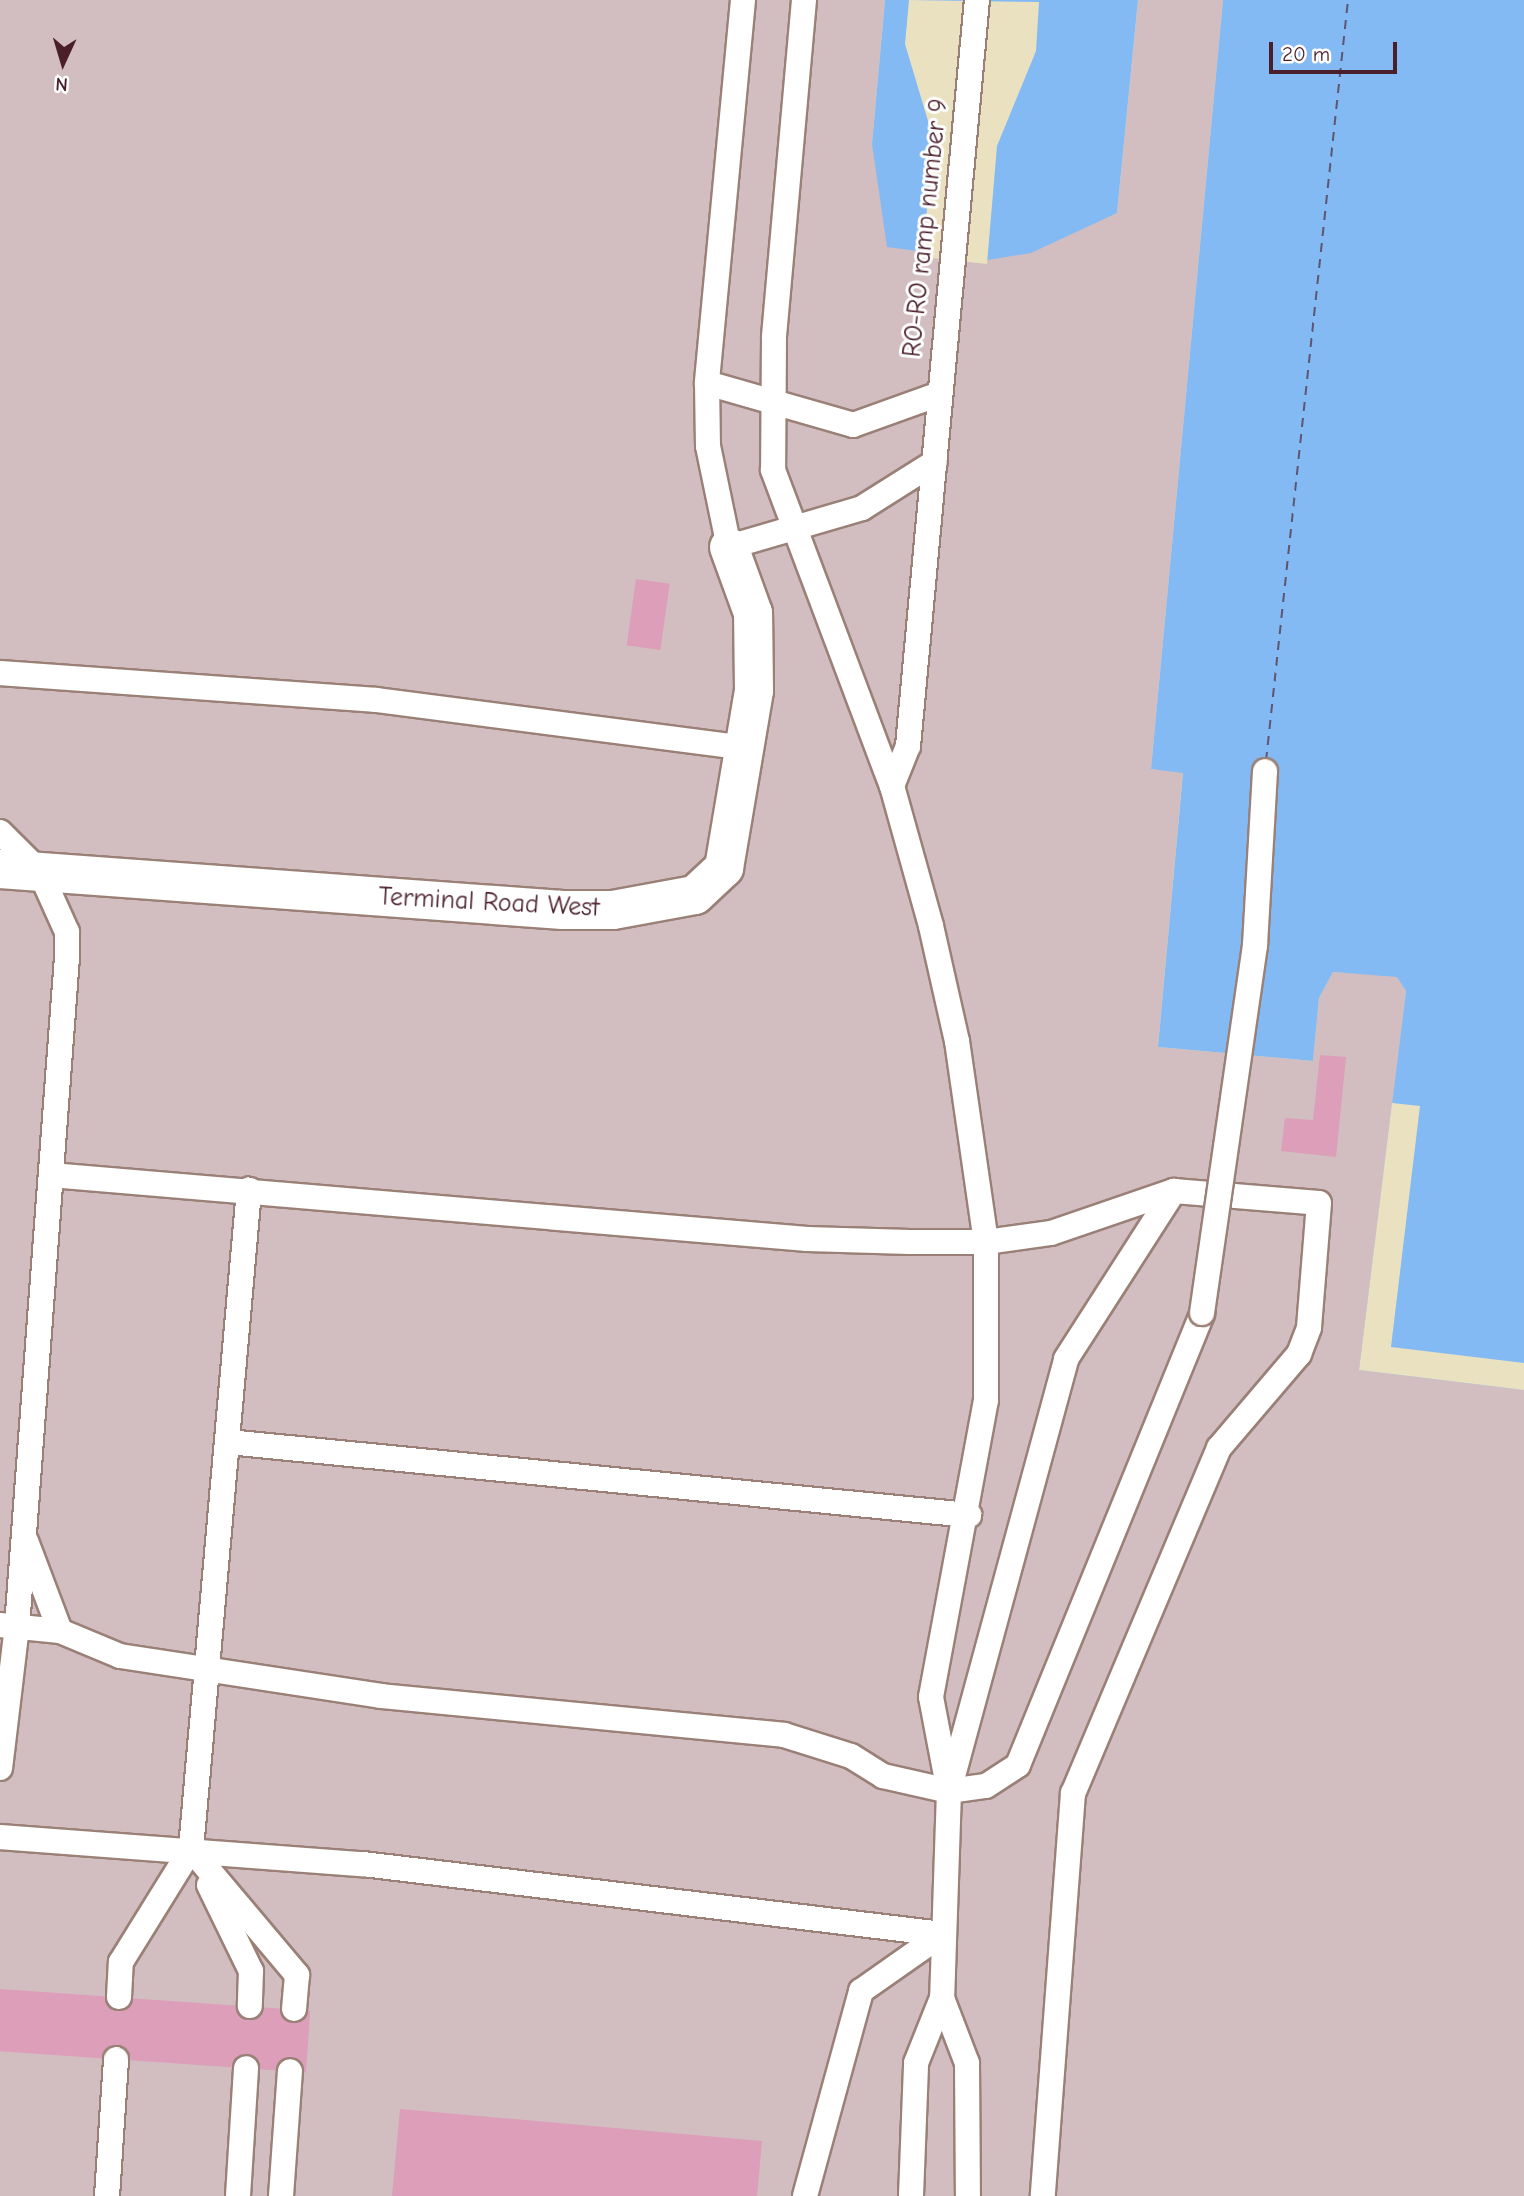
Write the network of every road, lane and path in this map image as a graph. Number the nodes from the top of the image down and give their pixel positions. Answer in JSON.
{"nodes":[{"id":1,"x":743,"y":0,"type":"edge"},
{"id":2,"x":804,"y":0,"type":"edge"},
{"id":3,"x":978,"y":0,"type":"edge"},
{"id":4,"x":708,"y":383,"type":"junction"},
{"id":5,"x":939,"y":394,"type":"junction"},
{"id":6,"x":770,"y":402,"type":"junction"},
{"id":7,"x":935,"y":462,"type":"junction"},
{"id":8,"x":791,"y":531,"type":"junction"},
{"id":9,"x":729,"y":547,"type":"junction"},
{"id":10,"x":0,"y":673,"type":"edge"},
{"id":11,"x":745,"y":748,"type":"junction"},
{"id":12,"x":1265,"y":771,"type":"dead end"},
{"id":13,"x":892,"y":786,"type":"junction"},
{"id":14,"x":0,"y":832,"type":"edge"},
{"id":15,"x":0,"y":869,"type":"edge"},
{"id":16,"x":40,"y":872,"type":"junction"},
{"id":17,"x":51,"y":1175,"type":"junction"},
{"id":18,"x":248,"y":1190,"type":"junction"},
{"id":19,"x":1174,"y":1191,"type":"junction"},
{"id":20,"x":986,"y":1242,"type":"junction"},
{"id":21,"x":228,"y":1442,"type":"junction"},
{"id":22,"x":969,"y":1515,"type":"junction"},
{"id":23,"x":24,"y":1534,"type":"junction"},
{"id":24,"x":8,"y":1626,"type":"edge"},
{"id":25,"x":60,"y":1631,"type":"junction"},
{"id":26,"x":205,"y":1670,"type":"junction"},
{"id":27,"x":0,"y":1768,"type":"edge"},
{"id":28,"x":949,"y":1791,"type":"junction"},
{"id":29,"x":0,"y":1838,"type":"edge"},
{"id":30,"x":191,"y":1849,"type":"junction"},
{"id":31,"x":942,"y":1934,"type":"junction"},
{"id":32,"x":120,"y":1997,"type":"dead end"},
{"id":33,"x":942,"y":1998,"type":"junction"},
{"id":34,"x":250,"y":2006,"type":"dead end"},
{"id":35,"x":294,"y":2009,"type":"dead end"},
{"id":36,"x":116,"y":2059,"type":"dead end"},
{"id":37,"x":246,"y":2067,"type":"dead end"},
{"id":38,"x":290,"y":2071,"type":"dead end"},
{"id":39,"x":107,"y":2196,"type":"edge"},
{"id":40,"x":238,"y":2196,"type":"edge"},
{"id":41,"x":281,"y":2196,"type":"edge"},
{"id":42,"x":805,"y":2196,"type":"edge"},
{"id":43,"x":911,"y":2196,"type":"edge"},
{"id":44,"x":968,"y":2196,"type":"edge"},
{"id":45,"x":1043,"y":2196,"type":"edge"}],
"edges":[{"from":1,"to":4,"type":"lane"},
{"from":2,"to":6,"type":"lane"},
{"from":3,"to":5,"type":"lane","name":"RO-RO ramp number 9"},
{"from":4,"to":6,"type":"lane"},
{"from":4,"to":9,"type":"lane"},
{"from":5,"to":6,"type":"lane"},
{"from":5,"to":7,"type":"lane","name":"RO-RO ramp number 9"},
{"from":6,"to":8,"type":"lane"},
{"from":7,"to":8,"type":"lane"},
{"from":7,"to":13,"type":"lane","name":"RO-RO ramp number 9"},
{"from":8,"to":9,"type":"lane"},
{"from":8,"to":13,"type":"lane"},
{"from":9,"to":11,"type":"street","name":"Terminal Road West"},
{"from":10,"to":11,"type":"lane"},
{"from":11,"to":16,"type":"street","name":"Terminal Road West"},
{"from":12,"to":28,"type":"lane","bridge":true},
{"from":13,"to":20,"type":"lane"},
{"from":14,"to":16,"type":"lane"},
{"from":15,"to":16,"type":"street","name":"Terminal Road West"},
{"from":16,"to":17,"type":"lane"},
{"from":17,"to":18,"type":"lane"},
{"from":17,"to":23,"type":"lane"},
{"from":18,"to":20,"type":"lane"},
{"from":18,"to":21,"type":"lane"},
{"from":19,"to":20,"type":"lane"},
{"from":19,"to":28,"type":"lane"},
{"from":19,"to":45,"type":"lane"},
{"from":20,"to":22,"type":"lane"},
{"from":21,"to":22,"type":"lane"},
{"from":21,"to":26,"type":"lane"},
{"from":22,"to":28,"type":"lane"},
{"from":23,"to":24,"type":"lane"},
{"from":23,"to":25,"type":"lane"},
{"from":24,"to":25,"type":"lane"},
{"from":24,"to":27,"type":"lane"},
{"from":25,"to":26,"type":"lane"},
{"from":26,"to":28,"type":"lane"},
{"from":26,"to":30,"type":"lane"},
{"from":28,"to":31,"type":"lane"},
{"from":29,"to":30,"type":"lane"},
{"from":30,"to":31,"type":"lane"},
{"from":30,"to":32,"type":"lane"},
{"from":30,"to":34,"type":"lane"},
{"from":30,"to":35,"type":"lane"},
{"from":31,"to":33,"type":"lane"},
{"from":31,"to":42,"type":"lane"},
{"from":33,"to":43,"type":"lane"},
{"from":33,"to":44,"type":"lane"},
{"from":36,"to":39,"type":"lane"},
{"from":37,"to":40,"type":"lane"},
{"from":38,"to":41,"type":"lane"}]}
